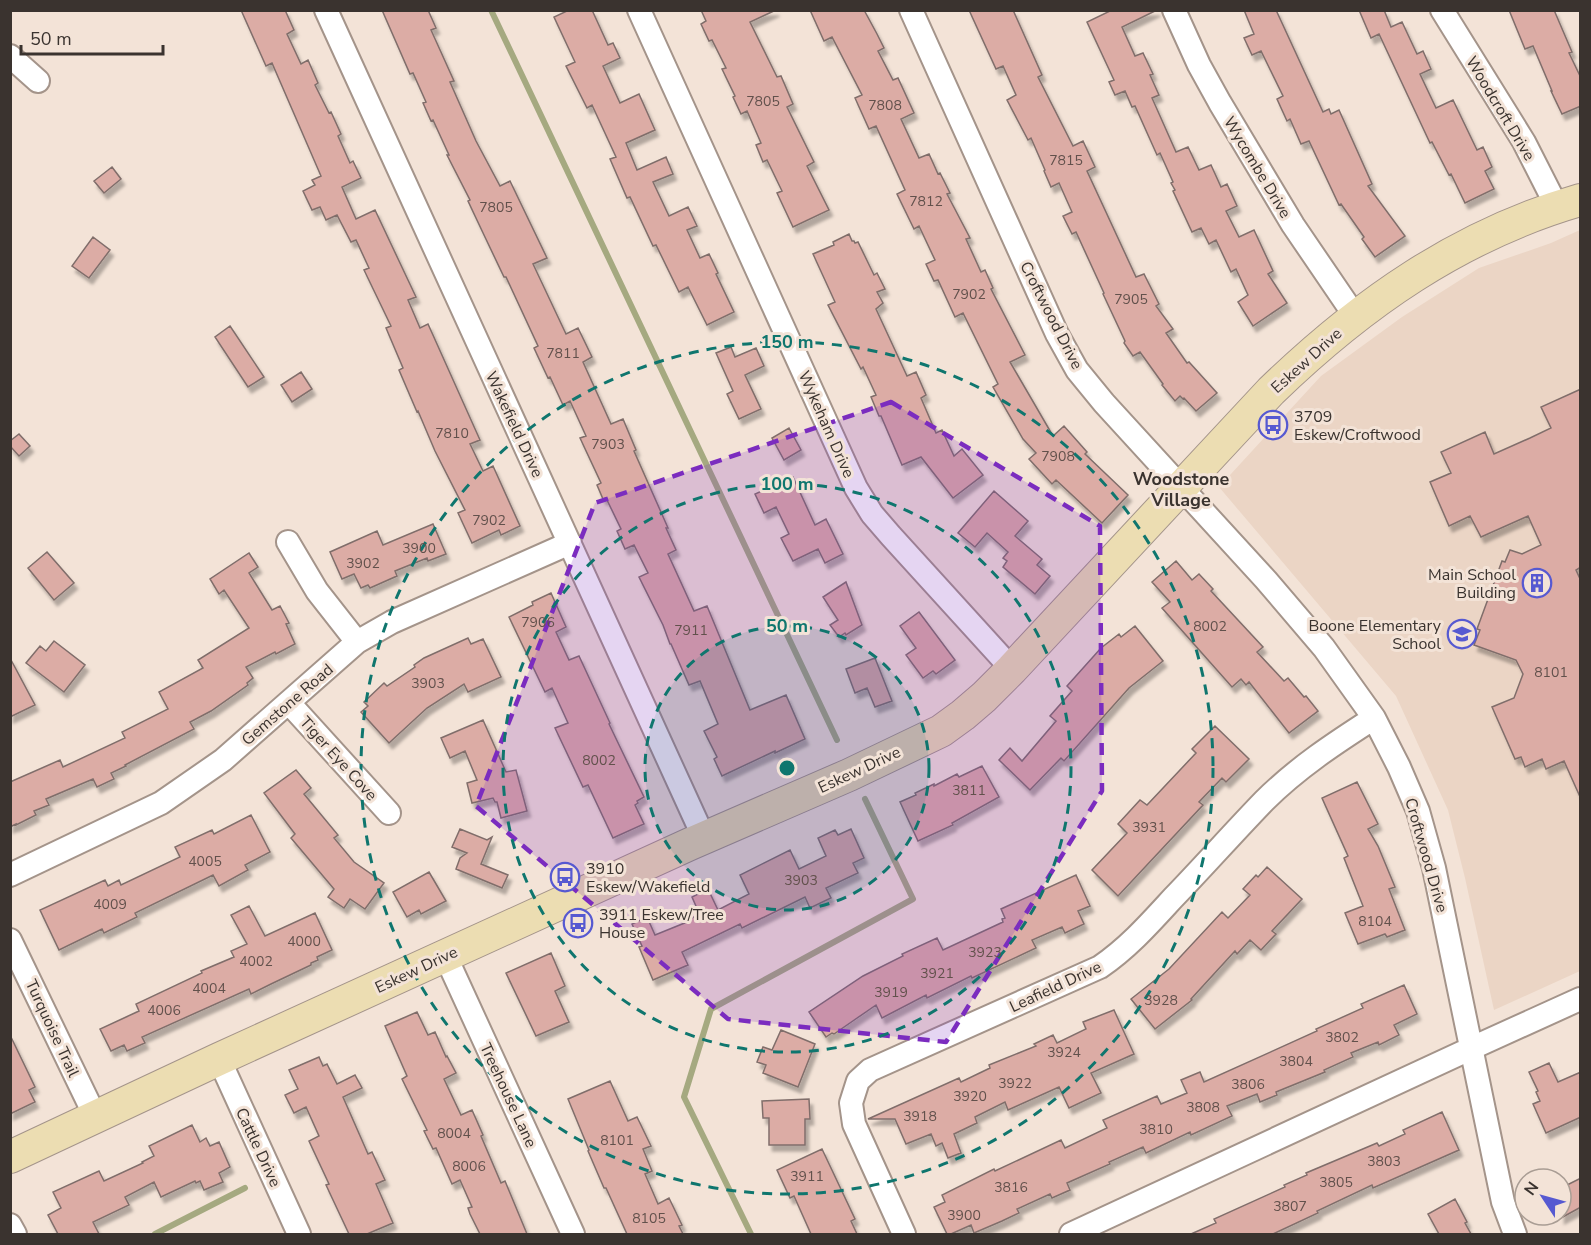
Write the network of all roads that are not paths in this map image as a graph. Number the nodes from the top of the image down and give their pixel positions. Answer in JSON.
{"nodes":[{"id":1,"x":326,"y":10,"type":"edge"},
{"id":2,"x":639,"y":10,"type":"edge"},
{"id":3,"x":911,"y":10,"type":"edge"},
{"id":4,"x":1174,"y":10,"type":"edge"},
{"id":5,"x":1443,"y":10,"type":"edge"},
{"id":6,"x":10,"y":56,"type":"edge"},
{"id":7,"x":38,"y":81,"type":"dead end"},
{"id":8,"x":1569,"y":203,"type":"edge"},
{"id":9,"x":1355,"y":316,"type":"junction"},
{"id":10,"x":1182,"y":488,"type":"junction"},
{"id":11,"x":288,"y":542,"type":"dead end"},
{"id":12,"x":570,"y":543,"type":"junction"},
{"id":13,"x":357,"y":642,"type":"junction"},
{"id":14,"x":1012,"y":669,"type":"junction"},
{"id":15,"x":289,"y":703,"type":"junction"},
{"id":16,"x":1374,"y":718,"type":"junction"},
{"id":17,"x":389,"y":813,"type":"dead end"},
{"id":18,"x":704,"y":838,"type":"junction"},
{"id":19,"x":10,"y":875,"type":"edge"},
{"id":20,"x":10,"y":940,"type":"edge"},
{"id":21,"x":445,"y":956,"type":"junction"},
{"id":22,"x":1581,"y":999,"type":"edge"},
{"id":23,"x":1472,"y":1048,"type":"junction"},
{"id":24,"x":219,"y":1059,"type":"junction"},
{"id":25,"x":95,"y":1116,"type":"junction"},
{"id":26,"x":10,"y":1157,"type":"edge"},
{"id":27,"x":10,"y":1226,"type":"edge"},
{"id":28,"x":15,"y":1234,"type":"edge"},
{"id":29,"x":299,"y":1234,"type":"edge"},
{"id":30,"x":573,"y":1234,"type":"edge"},
{"id":31,"x":904,"y":1234,"type":"edge"},
{"id":32,"x":1071,"y":1234,"type":"edge"},
{"id":33,"x":1515,"y":1234,"type":"edge"}],
"edges":[{"from":1,"to":12,"type":"street","name":"Wakefield Drive"},
{"from":2,"to":14,"type":"street","name":"Wykeham Drive"},
{"from":3,"to":10,"type":"street","name":"Croftwood Drive"},
{"from":4,"to":9,"type":"street","name":"Wycombe Drive"},
{"from":5,"to":8,"type":"street","name":"Woodcroft Drive"},
{"from":6,"to":7,"type":"street"},
{"from":8,"to":9,"type":"street","name":"Eskew Drive"},
{"from":9,"to":10,"type":"street","name":"Eskew Drive"},
{"from":10,"to":14,"type":"street","name":"Eskew Drive"},
{"from":10,"to":16,"type":"street","name":"Croftwood Drive"},
{"from":11,"to":13,"type":"street"},
{"from":12,"to":13,"type":"street","name":"Gemstone Road"},
{"from":12,"to":18,"type":"street","name":"Wakefield Drive"},
{"from":13,"to":15,"type":"street","name":"Gemstone Road"},
{"from":14,"to":18,"type":"street","name":"Eskew Drive"},
{"from":15,"to":17,"type":"street","name":"Tiger Eye Cove"},
{"from":15,"to":19,"type":"street","name":"Gemstone Road"},
{"from":16,"to":23,"type":"street","name":"Croftwood Drive"},
{"from":16,"to":31,"type":"street","name":"Leafield Drive"},
{"from":18,"to":21,"type":"street","name":"Eskew Drive"},
{"from":20,"to":25,"type":"street","name":"Turquoise Trail"},
{"from":21,"to":24,"type":"street","name":"Eskew Drive"},
{"from":21,"to":30,"type":"street","name":"Treehouse Lane"},
{"from":22,"to":23,"type":"street"},
{"from":23,"to":32,"type":"street"},
{"from":23,"to":33,"type":"street","name":"Croftwood Drive"},
{"from":24,"to":25,"type":"street","name":"Eskew Drive"},
{"from":24,"to":29,"type":"street","name":"Cattle Drive"},
{"from":25,"to":26,"type":"street","name":"Eskew Drive"},
{"from":27,"to":28,"type":"street"}]}
